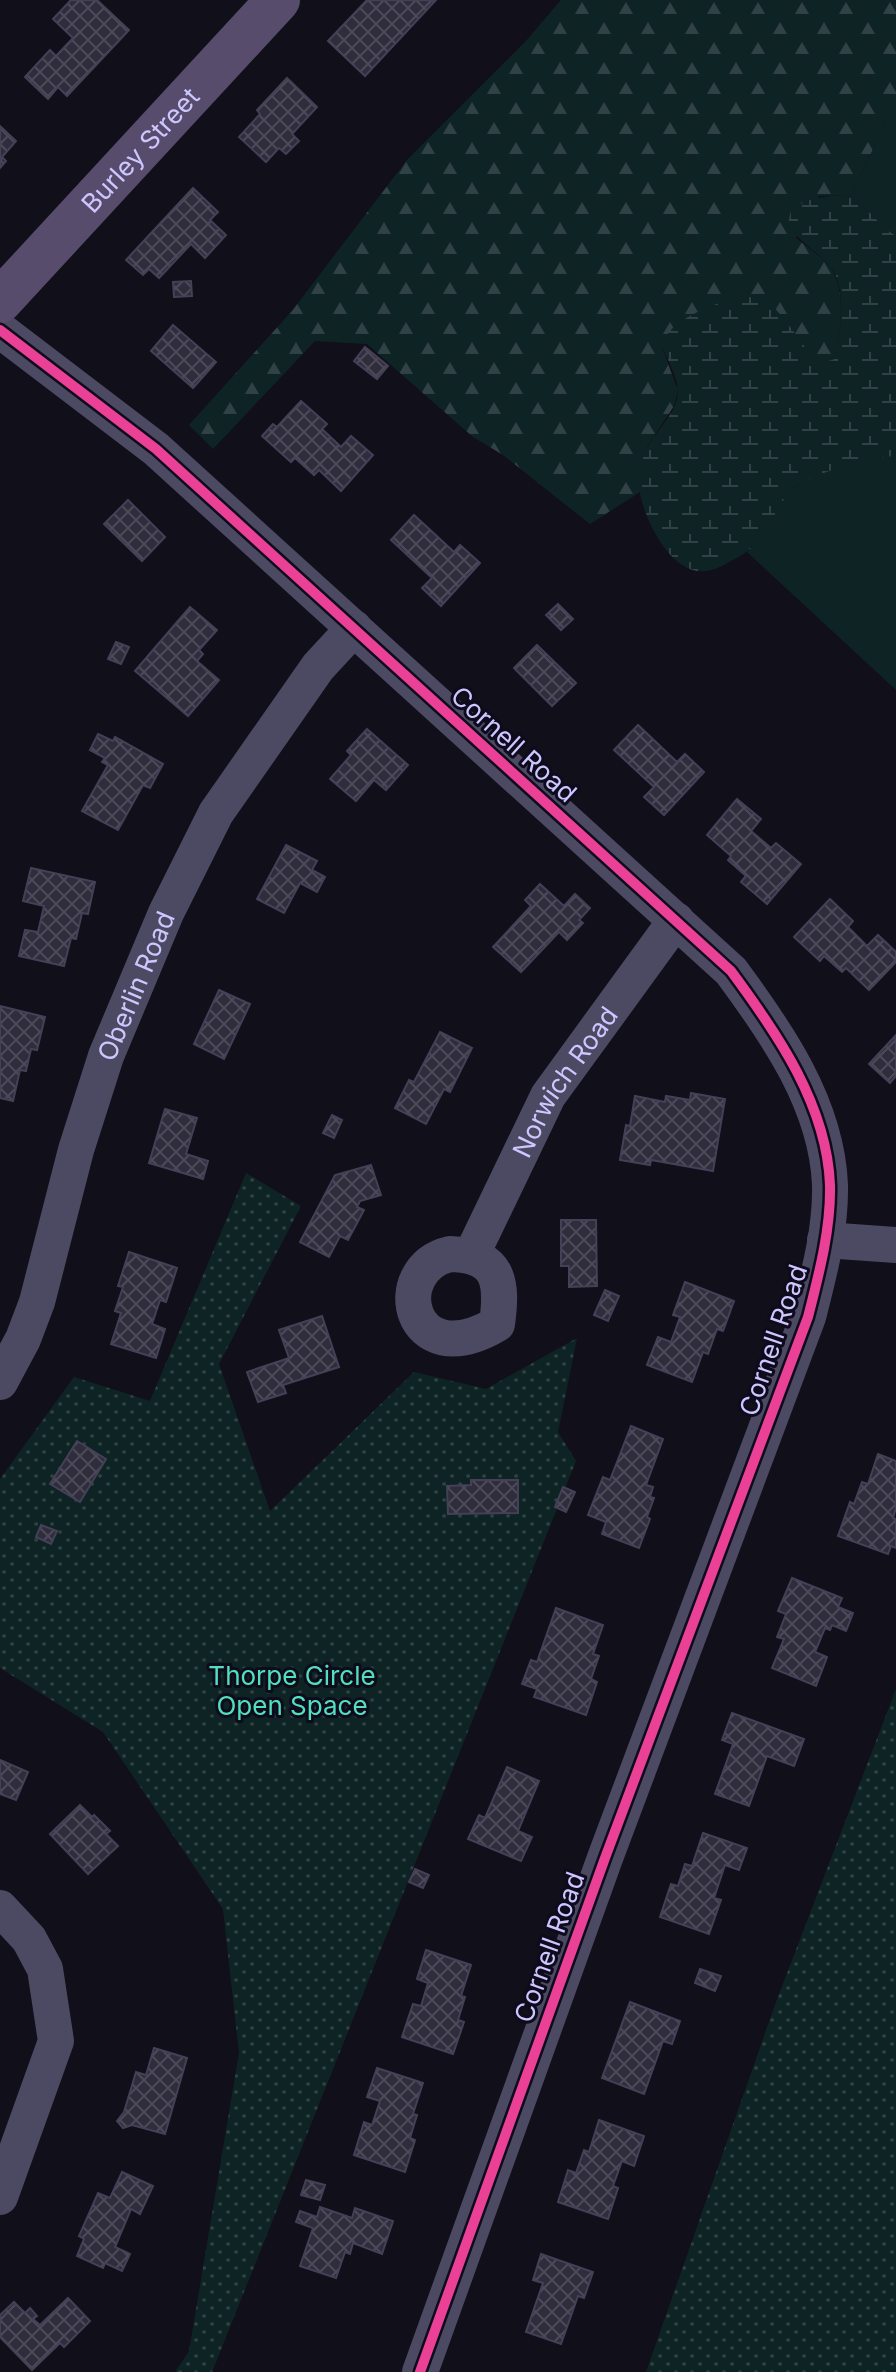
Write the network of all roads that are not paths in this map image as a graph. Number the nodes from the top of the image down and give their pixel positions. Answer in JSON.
{"nodes":[{"id":1,"x":278,"y":0,"type":"edge"},
{"id":2,"x":0,"y":301,"type":"edge"},
{"id":3,"x":0,"y":330,"type":"edge"},
{"id":4,"x":354,"y":628,"type":"junction"},
{"id":5,"x":676,"y":920,"type":"junction"},
{"id":6,"x":825,"y":1240,"type":"junction"},
{"id":7,"x":896,"y":1245,"type":"edge"},
{"id":8,"x":472,"y":1254,"type":"dead end"},
{"id":9,"x":0,"y":1382,"type":"edge"},
{"id":10,"x":0,"y":1908,"type":"edge"},
{"id":11,"x":0,"y":2197,"type":"edge"},
{"id":12,"x":420,"y":2372,"type":"edge"}],
"edges":[{"from":1,"to":2,"type":"main road","name":"Burley Street"},
{"from":3,"to":4,"type":"street","name":"Cornell Road"},
{"from":4,"to":5,"type":"street","name":"Cornell Road"},
{"from":4,"to":9,"type":"street","name":"Oberlin Road"},
{"from":5,"to":6,"type":"street","name":"Cornell Road"},
{"from":5,"to":8,"type":"street","name":"Norwich Road"},
{"from":6,"to":7,"type":"street"},
{"from":6,"to":12,"type":"street","name":"Cornell Road"},
{"from":10,"to":11,"type":"street"}]}
